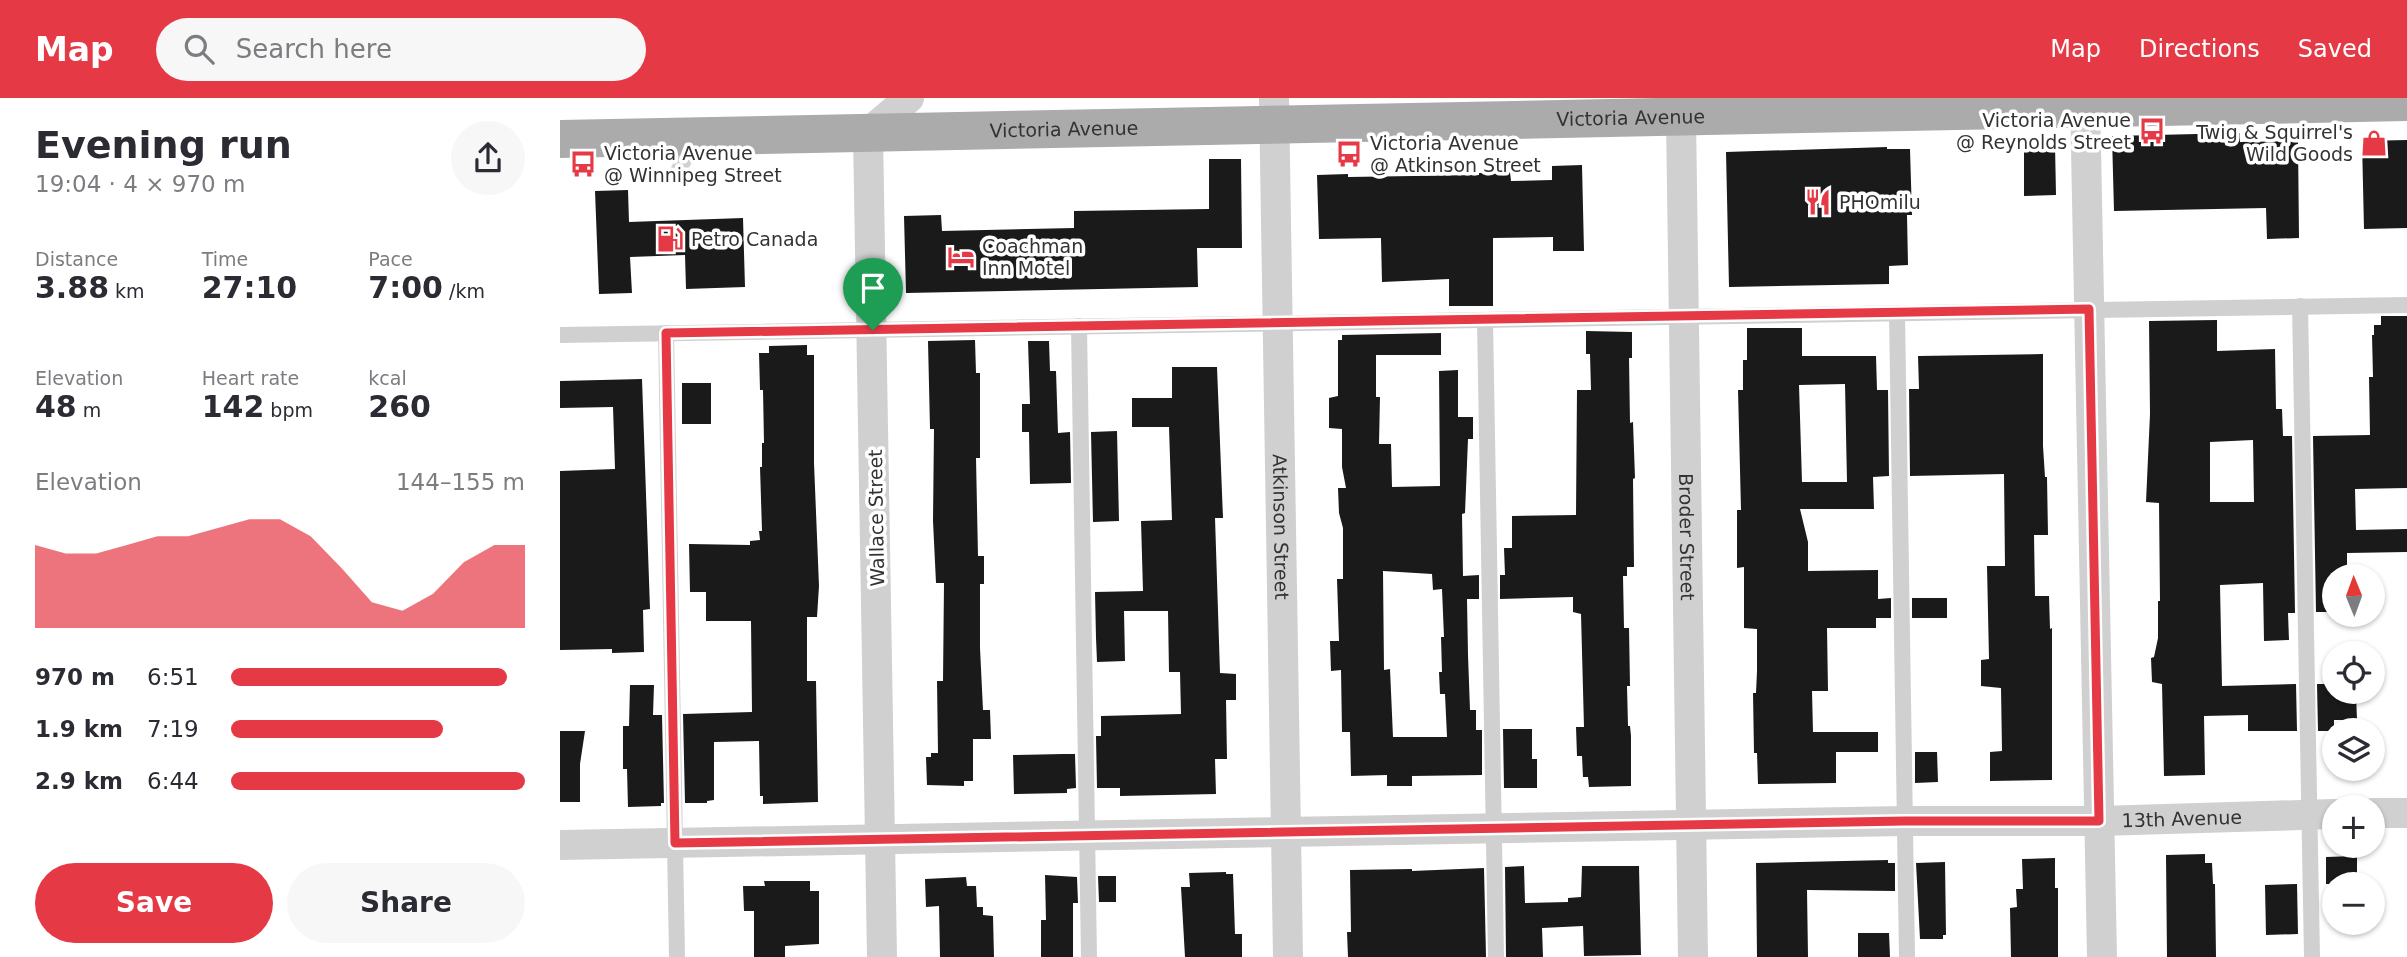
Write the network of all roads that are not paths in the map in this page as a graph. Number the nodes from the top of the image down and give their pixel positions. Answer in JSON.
{"nodes":[{"id":1,"x":909,"y":98,"type":"edge"},
{"id":2,"x":2407,"y":102,"type":"edge"},
{"id":3,"x":2085,"y":103,"type":"edge"},
{"id":4,"x":1274,"y":111,"type":"edge"},
{"id":5,"x":1681,"y":117,"type":"junction"},
{"id":6,"x":868,"y":134,"type":"junction"},
{"id":7,"x":697,"y":136,"type":"junction"},
{"id":8,"x":560,"y":139,"type":"edge"},
{"id":9,"x":676,"y":177,"type":"dead end"},
{"id":10,"x":2407,"y":305,"type":"edge"},
{"id":11,"x":2300,"y":306,"type":"junction"},
{"id":12,"x":2089,"y":309,"type":"junction"},
{"id":13,"x":1897,"y":313,"type":"junction"},
{"id":14,"x":1684,"y":317,"type":"junction"},
{"id":15,"x":1485,"y":320,"type":"junction"},
{"id":16,"x":1278,"y":323,"type":"junction"},
{"id":17,"x":1079,"y":326,"type":"junction"},
{"id":18,"x":873,"y":330,"type":"junction"},
{"id":19,"x":666,"y":333,"type":"junction"},
{"id":20,"x":560,"y":335,"type":"edge"},
{"id":21,"x":2385,"y":813,"type":"edge"},
{"id":22,"x":2407,"y":813,"type":"edge"},
{"id":23,"x":2322,"y":814,"type":"edge"},
{"id":24,"x":1905,"y":821,"type":"junction"},
{"id":25,"x":2099,"y":821,"type":"junction"},
{"id":26,"x":1691,"y":825,"type":"junction"},
{"id":27,"x":1494,"y":829,"type":"junction"},
{"id":28,"x":1286,"y":832,"type":"junction"},
{"id":29,"x":1087,"y":836,"type":"junction"},
{"id":30,"x":881,"y":839,"type":"junction"},
{"id":31,"x":675,"y":843,"type":"junction"},
{"id":32,"x":560,"y":845,"type":"edge"},
{"id":33,"x":677,"y":957,"type":"edge"},
{"id":34,"x":882,"y":957,"type":"edge"},
{"id":35,"x":1089,"y":957,"type":"edge"},
{"id":36,"x":1288,"y":957,"type":"edge"},
{"id":37,"x":1496,"y":957,"type":"edge"},
{"id":38,"x":1693,"y":957,"type":"edge"},
{"id":39,"x":1907,"y":957,"type":"edge"},
{"id":40,"x":2102,"y":957,"type":"edge"},
{"id":41,"x":2312,"y":957,"type":"edge"}],
"edges":[{"from":1,"to":6,"type":"street"},
{"from":2,"to":3,"type":"main road","name":"Victoria Avenue"},
{"from":3,"to":5,"type":"main road","name":"Victoria Avenue"},
{"from":3,"to":12,"type":"street"},
{"from":4,"to":5,"type":"main road","name":"Victoria Avenue"},
{"from":4,"to":6,"type":"main road","name":"Victoria Avenue"},
{"from":4,"to":16,"type":"street","name":"Atkinson Street"},
{"from":5,"to":14,"type":"street","name":"Broder Street"},
{"from":6,"to":7,"type":"main road","name":"Victoria Avenue"},
{"from":6,"to":18,"type":"street","name":"Wallace Street"},
{"from":7,"to":8,"type":"main road","name":"Victoria Avenue"},
{"from":7,"to":9,"type":"lane"},
{"from":10,"to":11,"type":"lane"},
{"from":11,"to":12,"type":"lane"},
{"from":11,"to":23,"type":"lane"},
{"from":12,"to":13,"type":"lane"},
{"from":12,"to":25,"type":"street"},
{"from":13,"to":14,"type":"lane"},
{"from":13,"to":24,"type":"lane"},
{"from":14,"to":15,"type":"lane"},
{"from":14,"to":26,"type":"street","name":"Broder Street"},
{"from":15,"to":16,"type":"lane"},
{"from":15,"to":27,"type":"lane"},
{"from":16,"to":17,"type":"lane"},
{"from":16,"to":28,"type":"street","name":"Atkinson Street"},
{"from":17,"to":18,"type":"lane"},
{"from":17,"to":29,"type":"lane"},
{"from":18,"to":19,"type":"lane"},
{"from":18,"to":30,"type":"street","name":"Wallace Street"},
{"from":19,"to":20,"type":"lane"},
{"from":19,"to":31,"type":"lane"},
{"from":21,"to":22,"type":"street"},
{"from":23,"to":25,"type":"street","name":"13th Avenue"},
{"from":23,"to":41,"type":"lane"},
{"from":24,"to":25,"type":"street","name":"13th Avenue"},
{"from":24,"to":26,"type":"street","name":"13th Avenue"},
{"from":24,"to":39,"type":"lane"},
{"from":25,"to":40,"type":"street"},
{"from":26,"to":27,"type":"street","name":"13th Avenue"},
{"from":26,"to":38,"type":"street","name":"Broder Street"},
{"from":27,"to":28,"type":"street","name":"13th Avenue"},
{"from":27,"to":37,"type":"lane"},
{"from":28,"to":29,"type":"street","name":"13th Avenue"},
{"from":28,"to":36,"type":"street","name":"Atkinson Street"},
{"from":29,"to":30,"type":"street","name":"13th Avenue"},
{"from":29,"to":35,"type":"lane"},
{"from":30,"to":31,"type":"street","name":"13th Avenue"},
{"from":30,"to":34,"type":"street","name":"Wallace Street"},
{"from":31,"to":32,"type":"street","name":"13th Avenue"},
{"from":31,"to":33,"type":"lane"}]}
